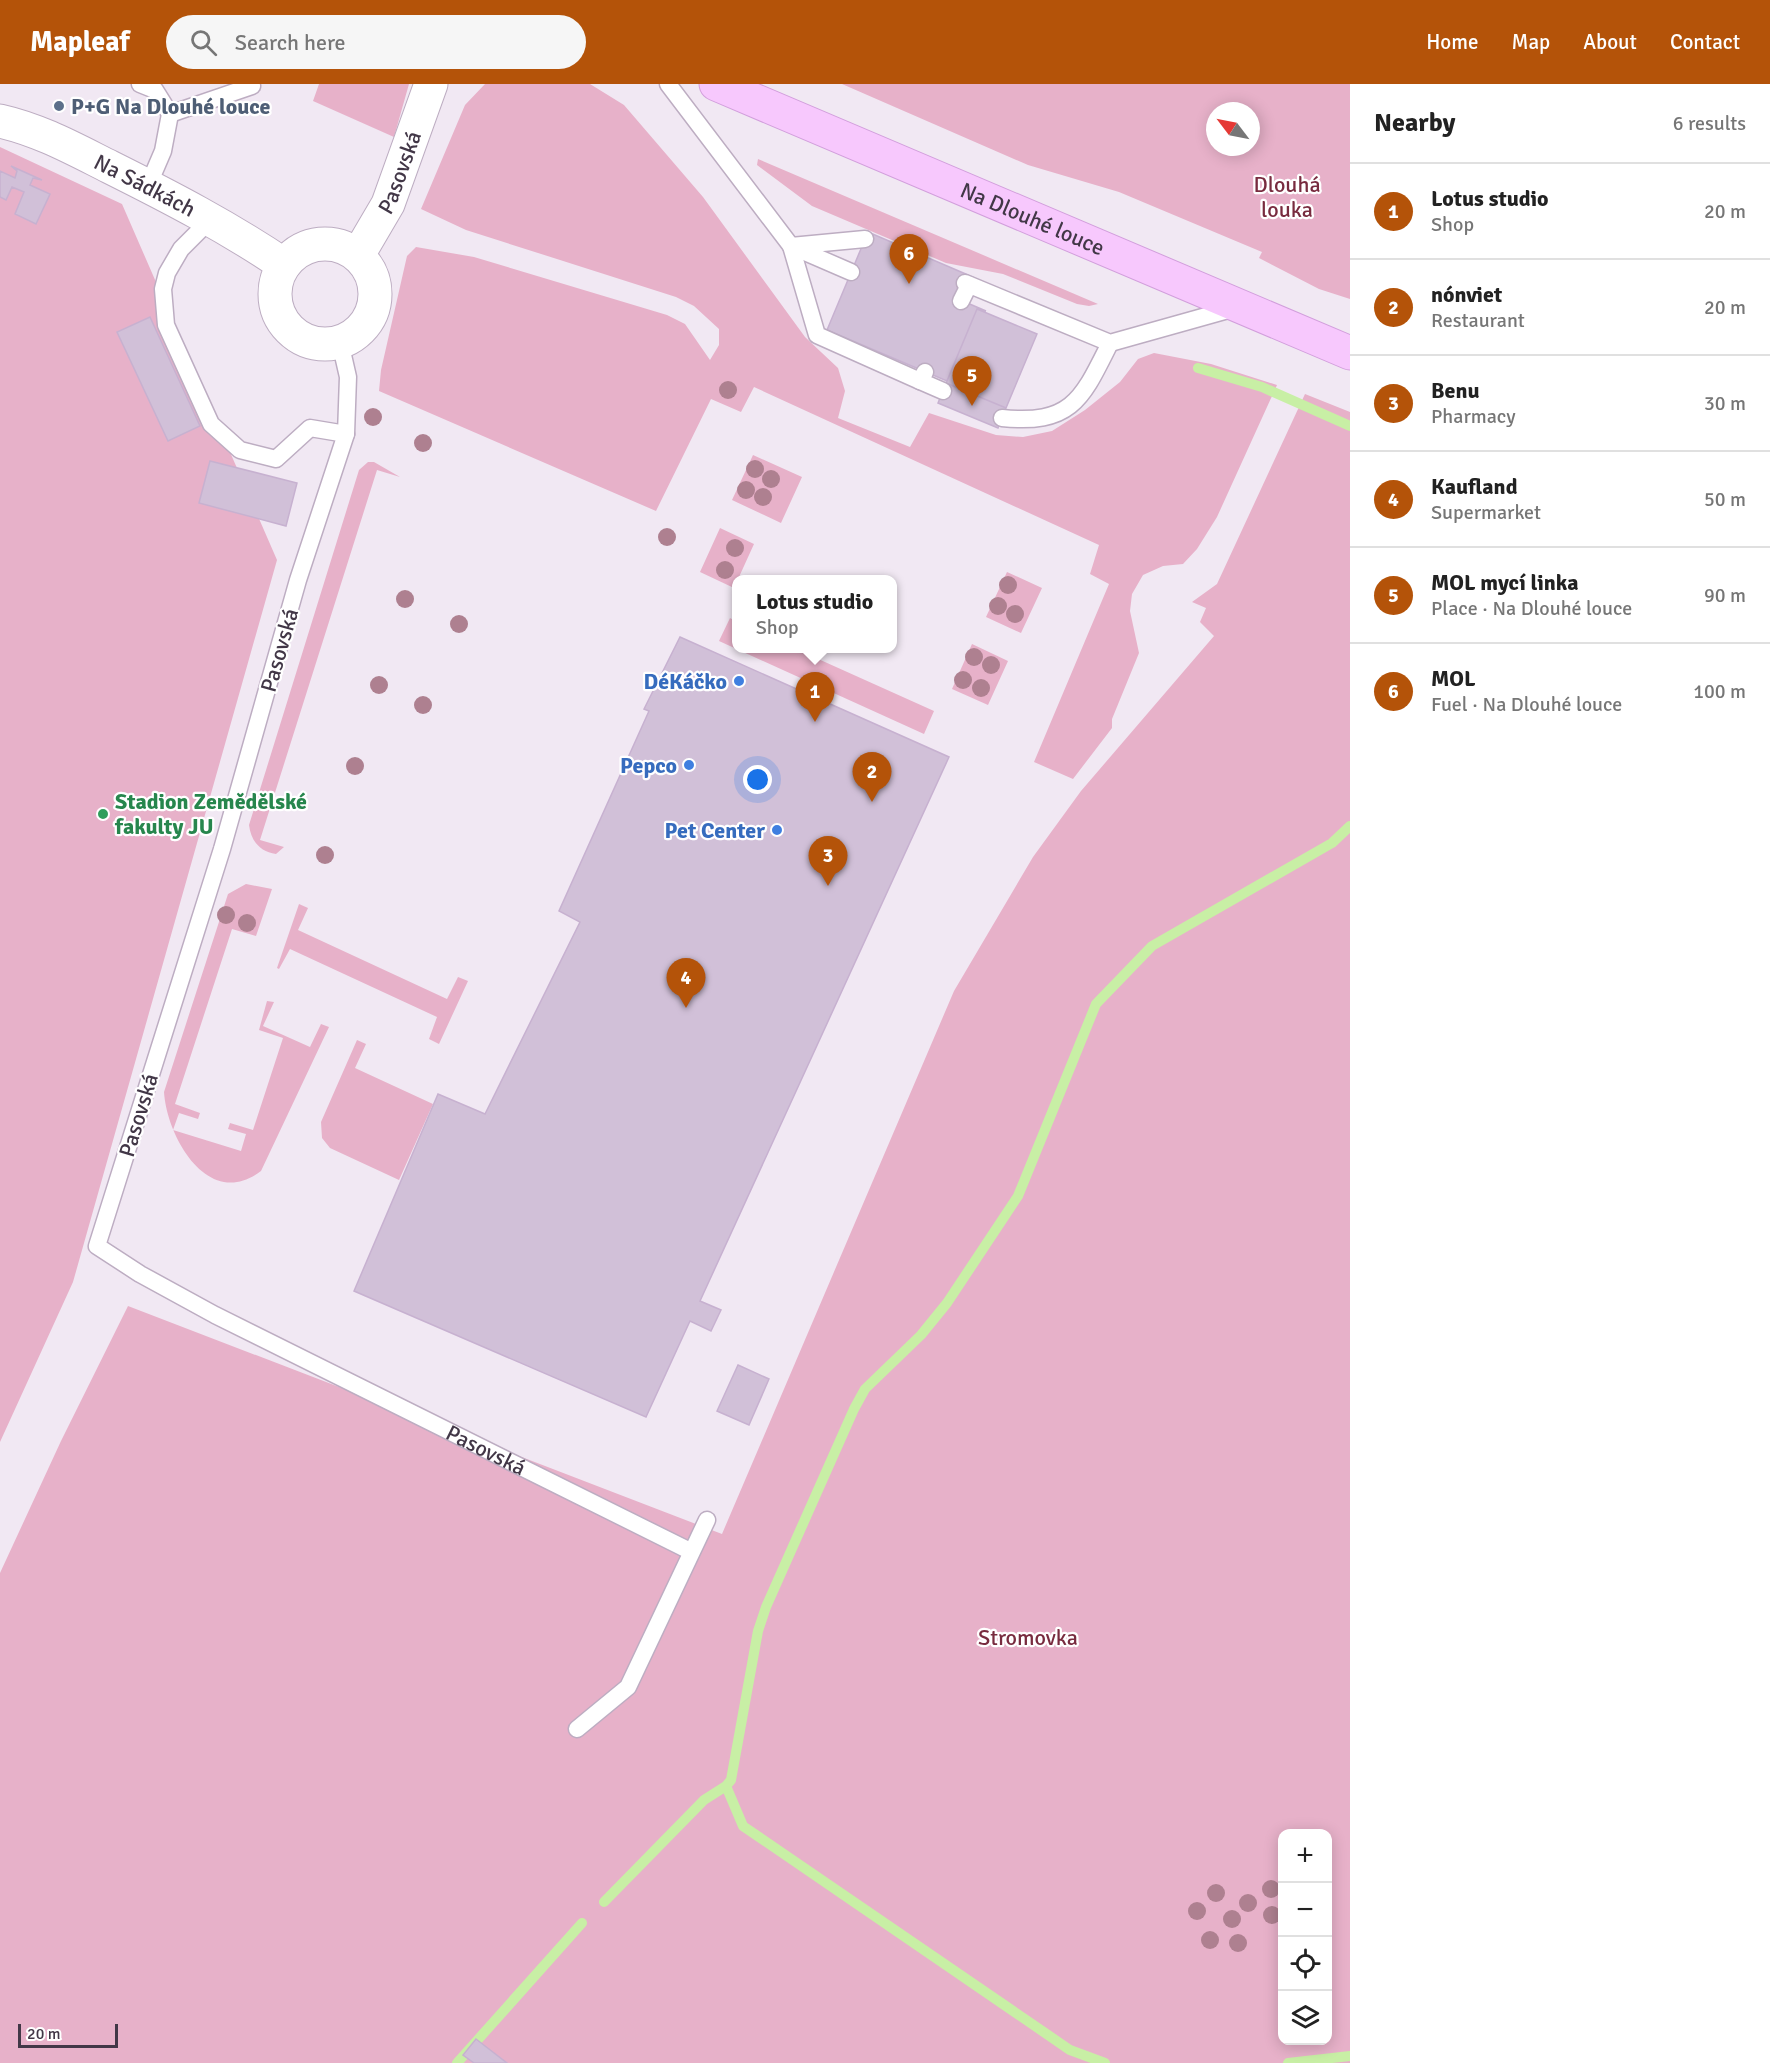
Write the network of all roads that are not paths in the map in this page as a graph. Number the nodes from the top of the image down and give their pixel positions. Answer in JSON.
{"nodes":[{"id":1,"x":140,"y":84,"type":"edge"},
{"id":2,"x":431,"y":84,"type":"edge"},
{"id":3,"x":668,"y":84,"type":"edge"},
{"id":4,"x":716,"y":84,"type":"edge"},
{"id":5,"x":252,"y":86,"type":"dead end"},
{"id":6,"x":170,"y":114,"type":"junction"},
{"id":7,"x":0,"y":121,"type":"edge"},
{"id":8,"x":148,"y":186,"type":"junction"},
{"id":9,"x":211,"y":219,"type":"junction"},
{"id":10,"x":865,"y":239,"type":"dead end"},
{"id":11,"x":791,"y":246,"type":"junction"},
{"id":12,"x":358,"y":255,"type":"junction"},
{"id":13,"x":284,"y":264,"type":"junction"},
{"id":14,"x":851,"y":273,"type":"dead end"},
{"id":15,"x":961,"y":301,"type":"dead end"},
{"id":16,"x":1238,"y":307,"type":"junction"},
{"id":17,"x":340,"y":342,"type":"junction"},
{"id":18,"x":1110,"y":343,"type":"junction"},
{"id":19,"x":1350,"y":353,"type":"edge"},
{"id":20,"x":943,"y":391,"type":"dead end"},
{"id":21,"x":1002,"y":418,"type":"dead end"},
{"id":22,"x":346,"y":434,"type":"junction"},
{"id":23,"x":707,"y":1520,"type":"dead end"},
{"id":24,"x":690,"y":1551,"type":"junction"},
{"id":25,"x":577,"y":1729,"type":"dead end"}],
"edges":[{"from":1,"to":6,"type":"lane"},
{"from":2,"to":12,"type":"street","name":"Pasovská"},
{"from":3,"to":11,"type":"lane"},
{"from":4,"to":16,"type":"main road","name":"Na Dlouhé louce"},
{"from":5,"to":6,"type":"lane"},
{"from":6,"to":8,"type":"lane"},
{"from":7,"to":8,"type":"street","name":"Na Sádkách"},
{"from":8,"to":9,"type":"street","name":"Na Sádkách"},
{"from":9,"to":13,"type":"street","name":"Na Sádkách"},
{"from":9,"to":22,"type":"lane"},
{"from":10,"to":11,"type":"lane"},
{"from":11,"to":14,"type":"lane"},
{"from":11,"to":20,"type":"lane"},
{"from":12,"to":13,"type":"street"},
{"from":12,"to":17,"type":"street"},
{"from":13,"to":17,"type":"street"},
{"from":15,"to":18,"type":"lane"},
{"from":16,"to":18,"type":"lane"},
{"from":16,"to":19,"type":"main road","name":"Na Dlouhé louce"},
{"from":17,"to":22,"type":"lane","name":"Pasovská"},
{"from":18,"to":21,"type":"lane"},
{"from":22,"to":24,"type":"lane","name":"Pasovská"},
{"from":23,"to":24,"type":"lane"},
{"from":24,"to":25,"type":"lane"}]}
